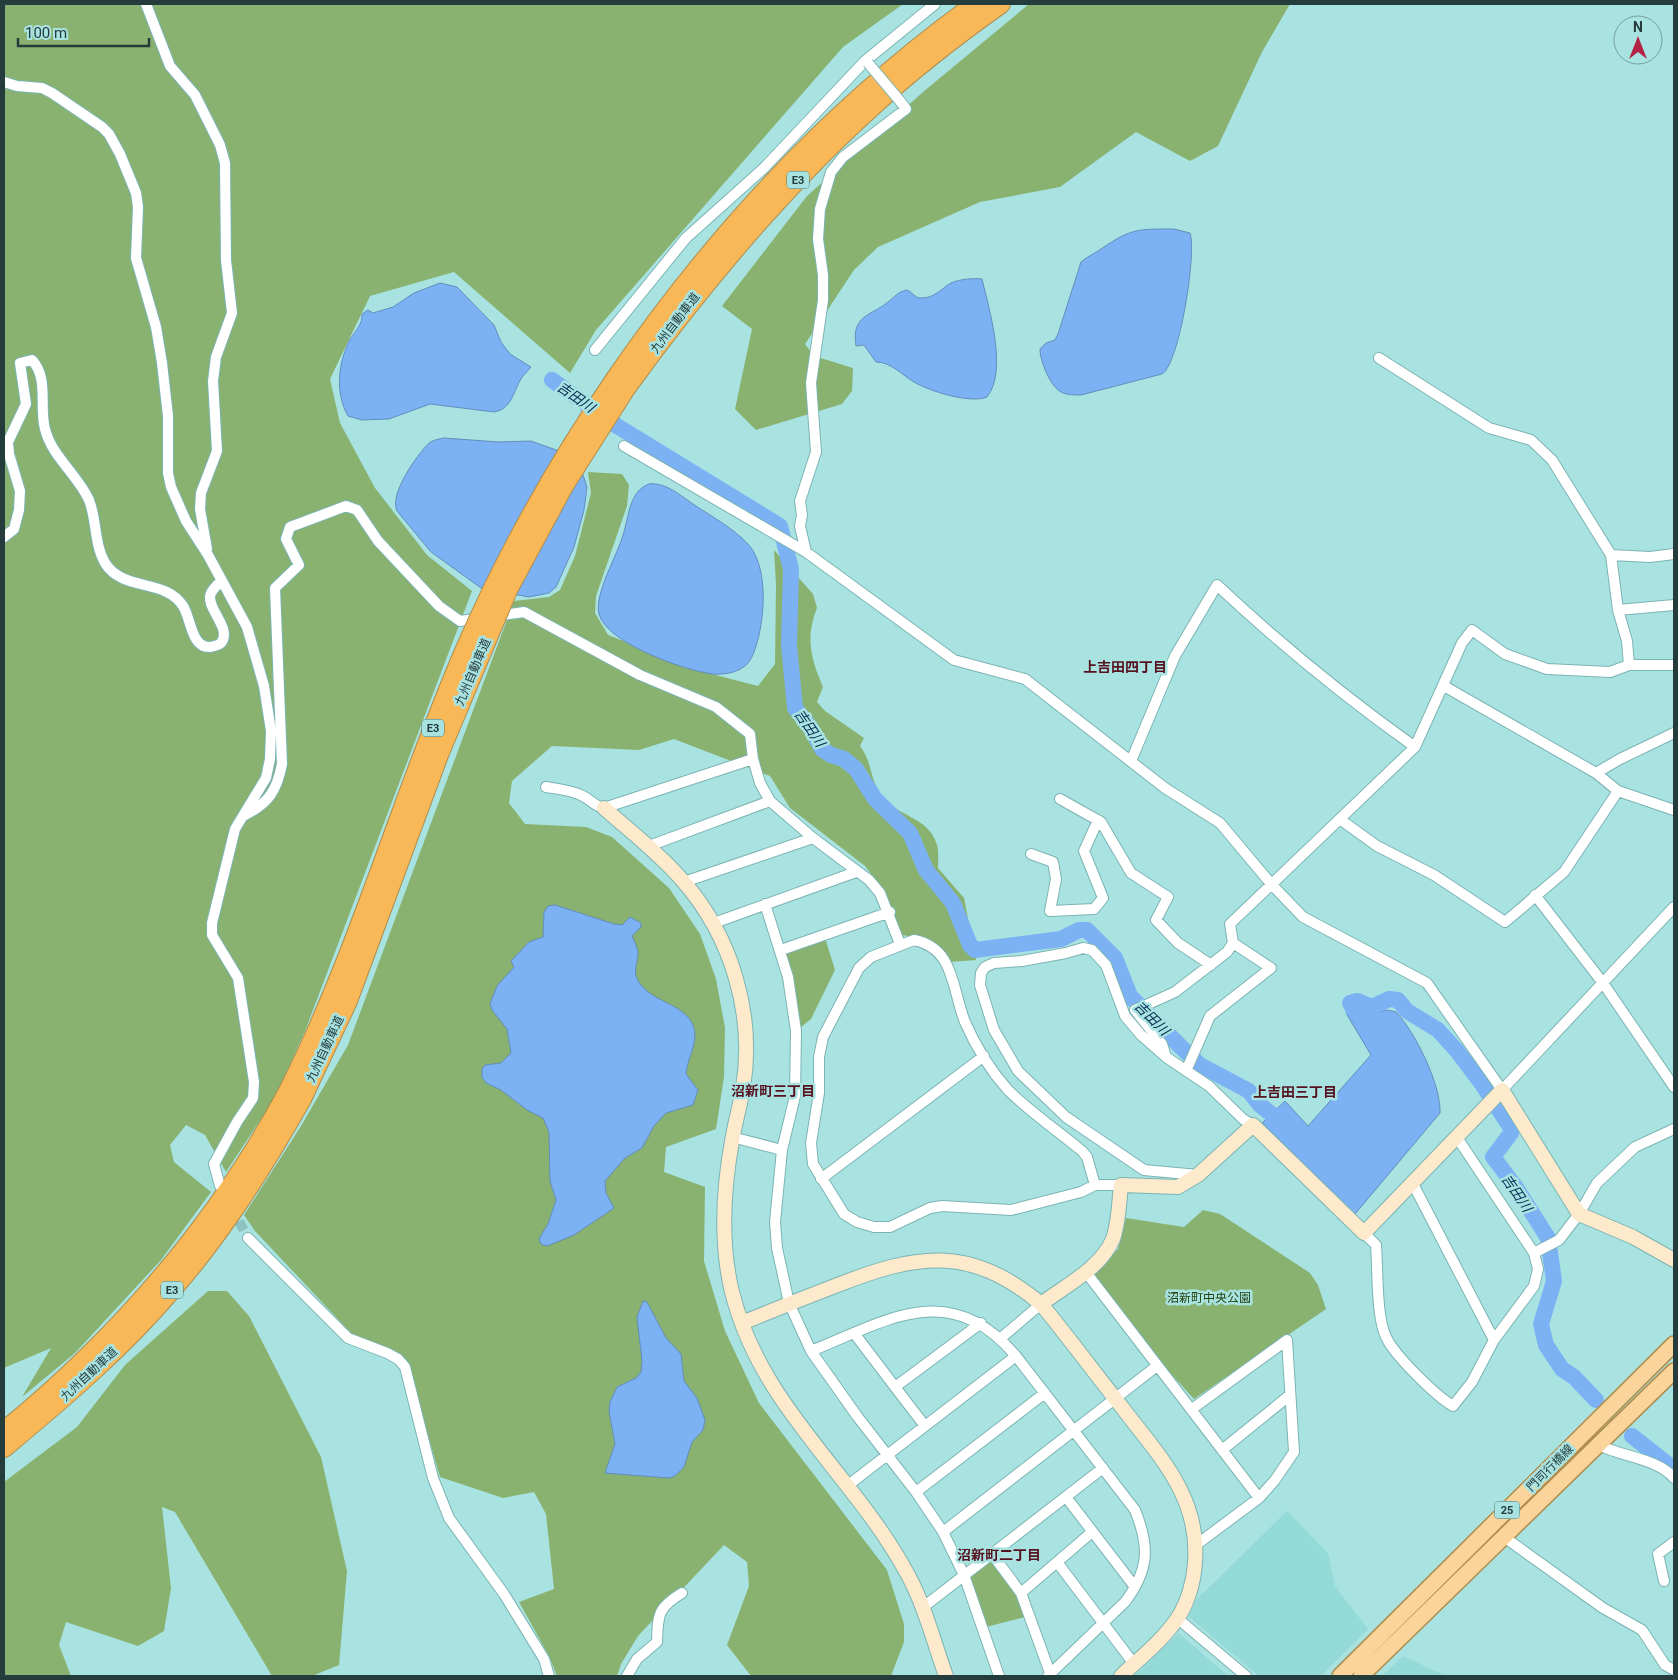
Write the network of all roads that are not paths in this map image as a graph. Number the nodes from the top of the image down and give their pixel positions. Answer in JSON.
{"nodes":[{"id":1,"x":146,"y":4,"type":"edge"},
{"id":2,"x":935,"y":4,"type":"edge"},
{"id":3,"x":975,"y":4,"type":"edge"},
{"id":4,"x":1001,"y":4,"type":"edge"},
{"id":5,"x":866,"y":62,"type":"junction"},
{"id":6,"x":4,"y":82,"type":"edge"},
{"id":7,"x":595,"y":350,"type":"dead end"},
{"id":8,"x":1379,"y":358,"type":"dead end"},
{"id":9,"x":621,"y":383,"type":"junction"},
{"id":10,"x":624,"y":446,"type":"dead end"},
{"id":11,"x":4,"y":537,"type":"edge"},
{"id":12,"x":806,"y":552,"type":"junction"},
{"id":13,"x":1674,"y":554,"type":"edge"},
{"id":14,"x":208,"y":555,"type":"junction"},
{"id":15,"x":1611,"y":555,"type":"junction"},
{"id":16,"x":221,"y":581,"type":"junction"},
{"id":17,"x":1674,"y":605,"type":"edge"},
{"id":18,"x":1618,"y":610,"type":"junction"},
{"id":19,"x":1629,"y":664,"type":"junction"},
{"id":20,"x":1674,"y":664,"type":"edge"},
{"id":21,"x":1444,"y":686,"type":"junction"},
{"id":22,"x":1674,"y":733,"type":"edge"},
{"id":23,"x":1415,"y":747,"type":"junction"},
{"id":24,"x":753,"y":758,"type":"junction"},
{"id":25,"x":1131,"y":761,"type":"junction"},
{"id":26,"x":1596,"y":773,"type":"junction"},
{"id":27,"x":546,"y":787,"type":"dead end"},
{"id":28,"x":1618,"y":791,"type":"junction"},
{"id":29,"x":1060,"y":799,"type":"dead end"},
{"id":30,"x":770,"y":801,"type":"junction"},
{"id":31,"x":604,"y":808,"type":"junction"},
{"id":32,"x":1674,"y":810,"type":"edge"},
{"id":33,"x":242,"y":817,"type":"junction"},
{"id":34,"x":1098,"y":820,"type":"junction"},
{"id":35,"x":1341,"y":820,"type":"junction"},
{"id":36,"x":813,"y":838,"type":"junction"},
{"id":37,"x":649,"y":846,"type":"junction"},
{"id":38,"x":1031,"y":854,"type":"dead end"},
{"id":39,"x":856,"y":872,"type":"junction"},
{"id":40,"x":684,"y":882,"type":"junction"},
{"id":41,"x":1272,"y":885,"type":"junction"},
{"id":42,"x":1535,"y":895,"type":"junction"},
{"id":43,"x":765,"y":904,"type":"junction"},
{"id":44,"x":1674,"y":907,"type":"edge"},
{"id":45,"x":890,"y":912,"type":"junction"},
{"id":46,"x":714,"y":923,"type":"junction"},
{"id":47,"x":1234,"y":943,"type":"junction"},
{"id":48,"x":900,"y":944,"type":"junction"},
{"id":49,"x":781,"y":950,"type":"junction"},
{"id":50,"x":1212,"y":965,"type":"junction"},
{"id":51,"x":1603,"y":983,"type":"junction"},
{"id":52,"x":984,"y":1056,"type":"junction"},
{"id":53,"x":1166,"y":1056,"type":"junction"},
{"id":54,"x":1186,"y":1071,"type":"junction"},
{"id":55,"x":1674,"y":1087,"type":"edge"},
{"id":56,"x":1502,"y":1090,"type":"junction"},
{"id":57,"x":294,"y":1096,"type":"junction"},
{"id":58,"x":1254,"y":1125,"type":"junction"},
{"id":59,"x":1674,"y":1129,"type":"edge"},
{"id":60,"x":1456,"y":1136,"type":"junction"},
{"id":61,"x":732,"y":1137,"type":"junction"},
{"id":62,"x":782,"y":1150,"type":"junction"},
{"id":63,"x":1198,"y":1175,"type":"junction"},
{"id":64,"x":821,"y":1178,"type":"junction"},
{"id":65,"x":1412,"y":1182,"type":"junction"},
{"id":66,"x":1095,"y":1185,"type":"junction"},
{"id":67,"x":1121,"y":1185,"type":"junction"},
{"id":68,"x":220,"y":1186,"type":"dead end"},
{"id":69,"x":1579,"y":1214,"type":"junction"},
{"id":70,"x":1364,"y":1233,"type":"junction"},
{"id":71,"x":248,"y":1238,"type":"tunnel mouth"},
{"id":72,"x":1534,"y":1253,"type":"junction"},
{"id":73,"x":1674,"y":1260,"type":"edge"},
{"id":74,"x":1086,"y":1271,"type":"junction"},
{"id":75,"x":790,"y":1303,"type":"junction"},
{"id":76,"x":1041,"y":1304,"type":"junction"},
{"id":77,"x":742,"y":1323,"type":"junction"},
{"id":78,"x":980,"y":1323,"type":"junction"},
{"id":79,"x":854,"y":1333,"type":"junction"},
{"id":80,"x":1001,"y":1338,"type":"junction"},
{"id":81,"x":1494,"y":1340,"type":"junction"},
{"id":82,"x":1674,"y":1344,"type":"edge"},
{"id":83,"x":811,"y":1351,"type":"junction"},
{"id":84,"x":1016,"y":1356,"type":"junction"},
{"id":85,"x":1158,"y":1366,"type":"junction"},
{"id":86,"x":1674,"y":1371,"type":"edge"},
{"id":87,"x":895,"y":1387,"type":"junction"},
{"id":88,"x":1046,"y":1393,"type":"junction"},
{"id":89,"x":1290,"y":1396,"type":"junction"},
{"id":90,"x":1115,"y":1399,"type":"junction"},
{"id":91,"x":1192,"y":1410,"type":"junction"},
{"id":92,"x":925,"y":1426,"type":"junction"},
{"id":93,"x":1074,"y":1430,"type":"junction"},
{"id":94,"x":4,"y":1431,"type":"edge"},
{"id":95,"x":1599,"y":1445,"type":"junction"},
{"id":96,"x":4,"y":1448,"type":"edge"},
{"id":97,"x":1222,"y":1450,"type":"junction"},
{"id":98,"x":889,"y":1454,"type":"junction"},
{"id":99,"x":1104,"y":1468,"type":"junction"},
{"id":100,"x":1674,"y":1478,"type":"edge"},
{"id":101,"x":847,"y":1486,"type":"junction"},
{"id":102,"x":916,"y":1492,"type":"junction"},
{"id":103,"x":1066,"y":1497,"type":"junction"},
{"id":104,"x":1259,"y":1498,"type":"junction"},
{"id":105,"x":943,"y":1532,"type":"junction"},
{"id":106,"x":1092,"y":1532,"type":"junction"},
{"id":107,"x":1504,"y":1537,"type":"junction"},
{"id":108,"x":1674,"y":1542,"type":"edge"},
{"id":109,"x":1196,"y":1545,"type":"junction"},
{"id":110,"x":992,"y":1554,"type":"junction"},
{"id":111,"x":1057,"y":1562,"type":"junction"},
{"id":112,"x":964,"y":1575,"type":"junction"},
{"id":113,"x":1664,"y":1582,"type":"dead end"},
{"id":114,"x":1136,"y":1587,"type":"junction"},
{"id":115,"x":682,"y":1593,"type":"dead end"},
{"id":116,"x":1021,"y":1593,"type":"junction"},
{"id":117,"x":922,"y":1608,"type":"junction"},
{"id":118,"x":1177,"y":1618,"type":"junction"},
{"id":119,"x":1103,"y":1622,"type":"junction"},
{"id":120,"x":1134,"y":1664,"type":"junction"},
{"id":121,"x":1674,"y":1670,"type":"edge"},
{"id":122,"x":1049,"y":1675,"type":"edge"},
{"id":123,"x":549,"y":1676,"type":"edge"},
{"id":124,"x":627,"y":1676,"type":"edge"},
{"id":125,"x":946,"y":1676,"type":"edge"},
{"id":126,"x":999,"y":1676,"type":"edge"},
{"id":127,"x":1121,"y":1676,"type":"edge"},
{"id":128,"x":1246,"y":1676,"type":"edge"},
{"id":129,"x":1340,"y":1676,"type":"edge"},
{"id":130,"x":1361,"y":1676,"type":"edge"}],
"edges":[{"from":1,"to":14,"type":"street"},
{"from":2,"to":5,"type":"street"},
{"from":3,"to":9,"type":"highway","name":"九州自動車道","number":"E3"},
{"from":4,"to":9,"type":"highway","name":"九州自動車道","number":"E3"},
{"from":5,"to":7,"type":"street"},
{"from":5,"to":12,"type":"street","bridge":true},
{"from":6,"to":14,"type":"street"},
{"from":8,"to":15,"type":"street"},
{"from":9,"to":57,"type":"highway","name":"九州自動車道","number":"E3","bridge":true},
{"from":10,"to":12,"type":"street"},
{"from":11,"to":16,"type":"street"},
{"from":12,"to":25,"type":"street"},
{"from":13,"to":15,"type":"street"},
{"from":14,"to":16,"type":"street"},
{"from":15,"to":18,"type":"street"},
{"from":16,"to":33,"type":"street"},
{"from":17,"to":18,"type":"street"},
{"from":18,"to":19,"type":"street"},
{"from":19,"to":20,"type":"street"},
{"from":19,"to":21,"type":"street"},
{"from":21,"to":23,"type":"street"},
{"from":21,"to":26,"type":"street"},
{"from":22,"to":26,"type":"street"},
{"from":23,"to":25,"type":"street"},
{"from":23,"to":35,"type":"street"},
{"from":24,"to":30,"type":"street"},
{"from":24,"to":31,"type":"street"},
{"from":24,"to":33,"type":"street"},
{"from":25,"to":41,"type":"street"},
{"from":26,"to":28,"type":"street"},
{"from":27,"to":31,"type":"street"},
{"from":28,"to":32,"type":"street"},
{"from":28,"to":42,"type":"street"},
{"from":29,"to":34,"type":"street"},
{"from":30,"to":36,"type":"street"},
{"from":30,"to":37,"type":"street"},
{"from":31,"to":37,"type":"street"},
{"from":33,"to":68,"type":"street"},
{"from":34,"to":38,"type":"street"},
{"from":34,"to":50,"type":"street"},
{"from":35,"to":41,"type":"street"},
{"from":35,"to":42,"type":"street"},
{"from":36,"to":39,"type":"street"},
{"from":36,"to":40,"type":"street"},
{"from":37,"to":40,"type":"street"},
{"from":39,"to":43,"type":"street"},
{"from":39,"to":45,"type":"street"},
{"from":40,"to":46,"type":"street"},
{"from":41,"to":47,"type":"street"},
{"from":41,"to":56,"type":"street"},
{"from":42,"to":51,"type":"street"},
{"from":43,"to":46,"type":"street"},
{"from":43,"to":49,"type":"street"},
{"from":44,"to":51,"type":"street"},
{"from":45,"to":48,"type":"street"},
{"from":45,"to":49,"type":"street"},
{"from":46,"to":61,"type":"street"},
{"from":47,"to":50,"type":"street"},
{"from":47,"to":54,"type":"street"},
{"from":48,"to":52,"type":"street"},
{"from":48,"to":64,"type":"street"},
{"from":49,"to":62,"type":"street"},
{"from":50,"to":53,"type":"street"},
{"from":51,"to":55,"type":"street"},
{"from":51,"to":56,"type":"street"},
{"from":52,"to":64,"type":"street"},
{"from":52,"to":66,"type":"street"},
{"from":53,"to":54,"type":"street"},
{"from":53,"to":63,"type":"street"},
{"from":54,"to":58,"type":"street"},
{"from":56,"to":60,"type":"street"},
{"from":56,"to":69,"type":"street"},
{"from":57,"to":94,"type":"highway","name":"九州自動車道","number":"E3"},
{"from":57,"to":96,"type":"highway","name":"九州自動車道","number":"E3"},
{"from":58,"to":63,"type":"street"},
{"from":58,"to":70,"type":"street"},
{"from":59,"to":69,"type":"street"},
{"from":60,"to":65,"type":"street"},
{"from":60,"to":72,"type":"street"},
{"from":61,"to":62,"type":"street"},
{"from":61,"to":77,"type":"street"},
{"from":62,"to":75,"type":"street"},
{"from":63,"to":67,"type":"street"},
{"from":64,"to":66,"type":"street"},
{"from":65,"to":70,"type":"street"},
{"from":65,"to":81,"type":"street"},
{"from":66,"to":67,"type":"street"},
{"from":67,"to":74,"type":"street"},
{"from":69,"to":72,"type":"street"},
{"from":69,"to":73,"type":"street"},
{"from":70,"to":81,"type":"street"},
{"from":71,"to":123,"type":"street"},
{"from":72,"to":81,"type":"street"},
{"from":74,"to":76,"type":"street"},
{"from":74,"to":85,"type":"street"},
{"from":75,"to":76,"type":"street"},
{"from":75,"to":77,"type":"street"},
{"from":75,"to":83,"type":"street"},
{"from":76,"to":80,"type":"street"},
{"from":76,"to":90,"type":"street"},
{"from":77,"to":101,"type":"street"},
{"from":78,"to":79,"type":"street"},
{"from":78,"to":80,"type":"street"},
{"from":78,"to":87,"type":"street"},
{"from":79,"to":83,"type":"street"},
{"from":79,"to":87,"type":"street"},
{"from":80,"to":84,"type":"street"},
{"from":82,"to":129,"type":"main road","name":"門司行橋線","number":"25"},
{"from":83,"to":98,"type":"street"},
{"from":84,"to":88,"type":"street"},
{"from":84,"to":92,"type":"street"},
{"from":85,"to":90,"type":"street"},
{"from":85,"to":91,"type":"street"},
{"from":86,"to":95,"type":"main road","name":"門司行橋線","number":"25"},
{"from":87,"to":92,"type":"street"},
{"from":88,"to":93,"type":"street"},
{"from":88,"to":102,"type":"street"},
{"from":89,"to":91,"type":"street"},
{"from":89,"to":97,"type":"street"},
{"from":89,"to":104,"type":"street"},
{"from":90,"to":93,"type":"street"},
{"from":90,"to":109,"type":"street"},
{"from":91,"to":97,"type":"street"},
{"from":92,"to":98,"type":"street"},
{"from":93,"to":99,"type":"street"},
{"from":93,"to":105,"type":"street"},
{"from":95,"to":100,"type":"street"},
{"from":95,"to":107,"type":"main road","name":"門司行橋線","number":"25"},
{"from":97,"to":104,"type":"street"},
{"from":98,"to":101,"type":"street"},
{"from":98,"to":102,"type":"street"},
{"from":99,"to":103,"type":"street"},
{"from":99,"to":114,"type":"street"},
{"from":101,"to":117,"type":"street"},
{"from":102,"to":105,"type":"street"},
{"from":103,"to":106,"type":"street"},
{"from":103,"to":110,"type":"street"},
{"from":104,"to":109,"type":"street"},
{"from":105,"to":112,"type":"street"},
{"from":106,"to":111,"type":"street"},
{"from":106,"to":114,"type":"street"},
{"from":107,"to":121,"type":"street"},
{"from":107,"to":130,"type":"main road","name":"門司行橋線","number":"25"},
{"from":108,"to":113,"type":"street"},
{"from":109,"to":118,"type":"street"},
{"from":110,"to":112,"type":"street"},
{"from":110,"to":116,"type":"street"},
{"from":111,"to":116,"type":"street"},
{"from":111,"to":119,"type":"street"},
{"from":112,"to":117,"type":"street"},
{"from":112,"to":126,"type":"street"},
{"from":114,"to":119,"type":"street"},
{"from":115,"to":124,"type":"street"},
{"from":116,"to":122,"type":"street"},
{"from":117,"to":125,"type":"street"},
{"from":118,"to":120,"type":"street"},
{"from":118,"to":128,"type":"street"},
{"from":119,"to":120,"type":"street"},
{"from":119,"to":122,"type":"street"},
{"from":120,"to":127,"type":"street"}]}
